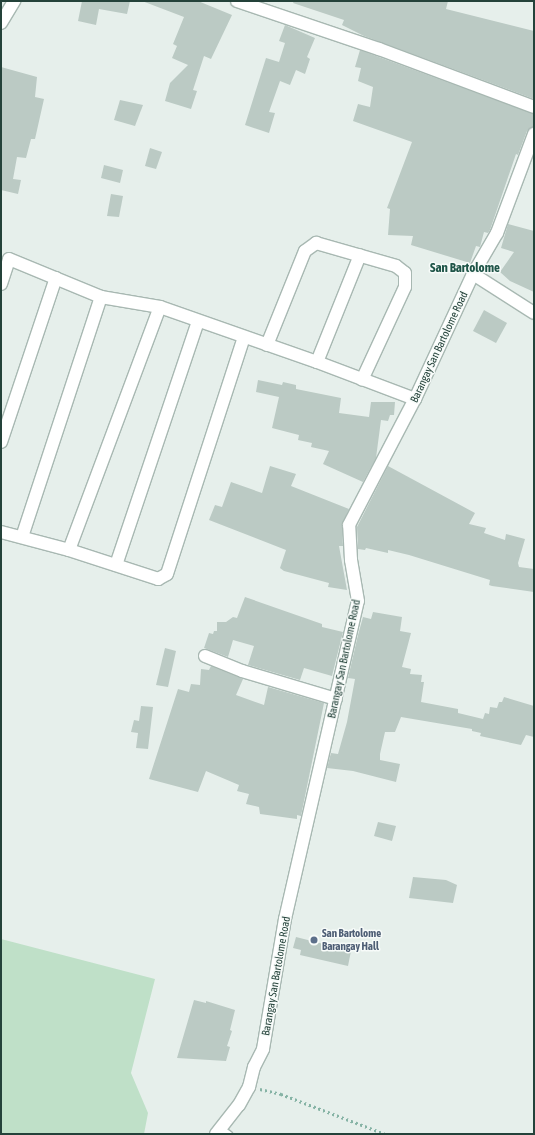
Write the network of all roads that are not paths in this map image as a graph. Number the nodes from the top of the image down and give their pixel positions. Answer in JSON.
{"nodes":[{"id":1,"x":14,"y":1,"type":"edge"},
{"id":2,"x":237,"y":1,"type":"edge"},
{"id":3,"x":1,"y":23,"type":"edge"},
{"id":4,"x":534,"y":107,"type":"edge"},
{"id":5,"x":534,"y":134,"type":"edge"},
{"id":6,"x":360,"y":255,"type":"junction"},
{"id":7,"x":5,"y":258,"type":"edge"},
{"id":8,"x":473,"y":274,"type":"junction"},
{"id":9,"x":56,"y":278,"type":"junction"},
{"id":10,"x":1,"y":284,"type":"edge"},
{"id":11,"x":101,"y":297,"type":"junction"},
{"id":12,"x":160,"y":308,"type":"junction"},
{"id":13,"x":534,"y":313,"type":"edge"},
{"id":14,"x":198,"y":321,"type":"junction"},
{"id":15,"x":244,"y":337,"type":"junction"},
{"id":16,"x":267,"y":345,"type":"junction"},
{"id":17,"x":317,"y":362,"type":"junction"},
{"id":18,"x":362,"y":380,"type":"junction"},
{"id":19,"x":415,"y":399,"type":"junction"},
{"id":20,"x":1,"y":442,"type":"edge"},
{"id":21,"x":1,"y":532,"type":"edge"},
{"id":22,"x":22,"y":537,"type":"junction"},
{"id":23,"x":69,"y":550,"type":"junction"},
{"id":24,"x":116,"y":565,"type":"junction"},
{"id":25,"x":205,"y":656,"type":"dead end"},
{"id":26,"x":336,"y":699,"type":"junction"},
{"id":27,"x":221,"y":1132,"type":"edge"}],
"edges":[{"from":1,"to":3,"type":"street"},
{"from":2,"to":4,"type":"street"},
{"from":5,"to":8,"type":"street","name":"Barangay San Bartolome Road"},
{"from":6,"to":16,"type":"street"},
{"from":6,"to":17,"type":"street"},
{"from":6,"to":18,"type":"street"},
{"from":7,"to":9,"type":"street"},
{"from":7,"to":10,"type":"street"},
{"from":8,"to":13,"type":"street"},
{"from":8,"to":19,"type":"street","name":"Barangay San Bartolome Road"},
{"from":9,"to":11,"type":"street"},
{"from":9,"to":20,"type":"street"},
{"from":11,"to":12,"type":"street"},
{"from":11,"to":22,"type":"street"},
{"from":12,"to":14,"type":"street"},
{"from":12,"to":23,"type":"street"},
{"from":14,"to":15,"type":"street"},
{"from":14,"to":24,"type":"street"},
{"from":15,"to":16,"type":"street"},
{"from":15,"to":24,"type":"street"},
{"from":16,"to":17,"type":"street"},
{"from":17,"to":18,"type":"street"},
{"from":18,"to":19,"type":"street"},
{"from":19,"to":26,"type":"street","name":"Barangay San Bartolome Road"},
{"from":21,"to":22,"type":"street"},
{"from":22,"to":23,"type":"street"},
{"from":23,"to":24,"type":"street"},
{"from":25,"to":26,"type":"street"},
{"from":26,"to":27,"type":"street","name":"Barangay San Bartolome Road"}]}
